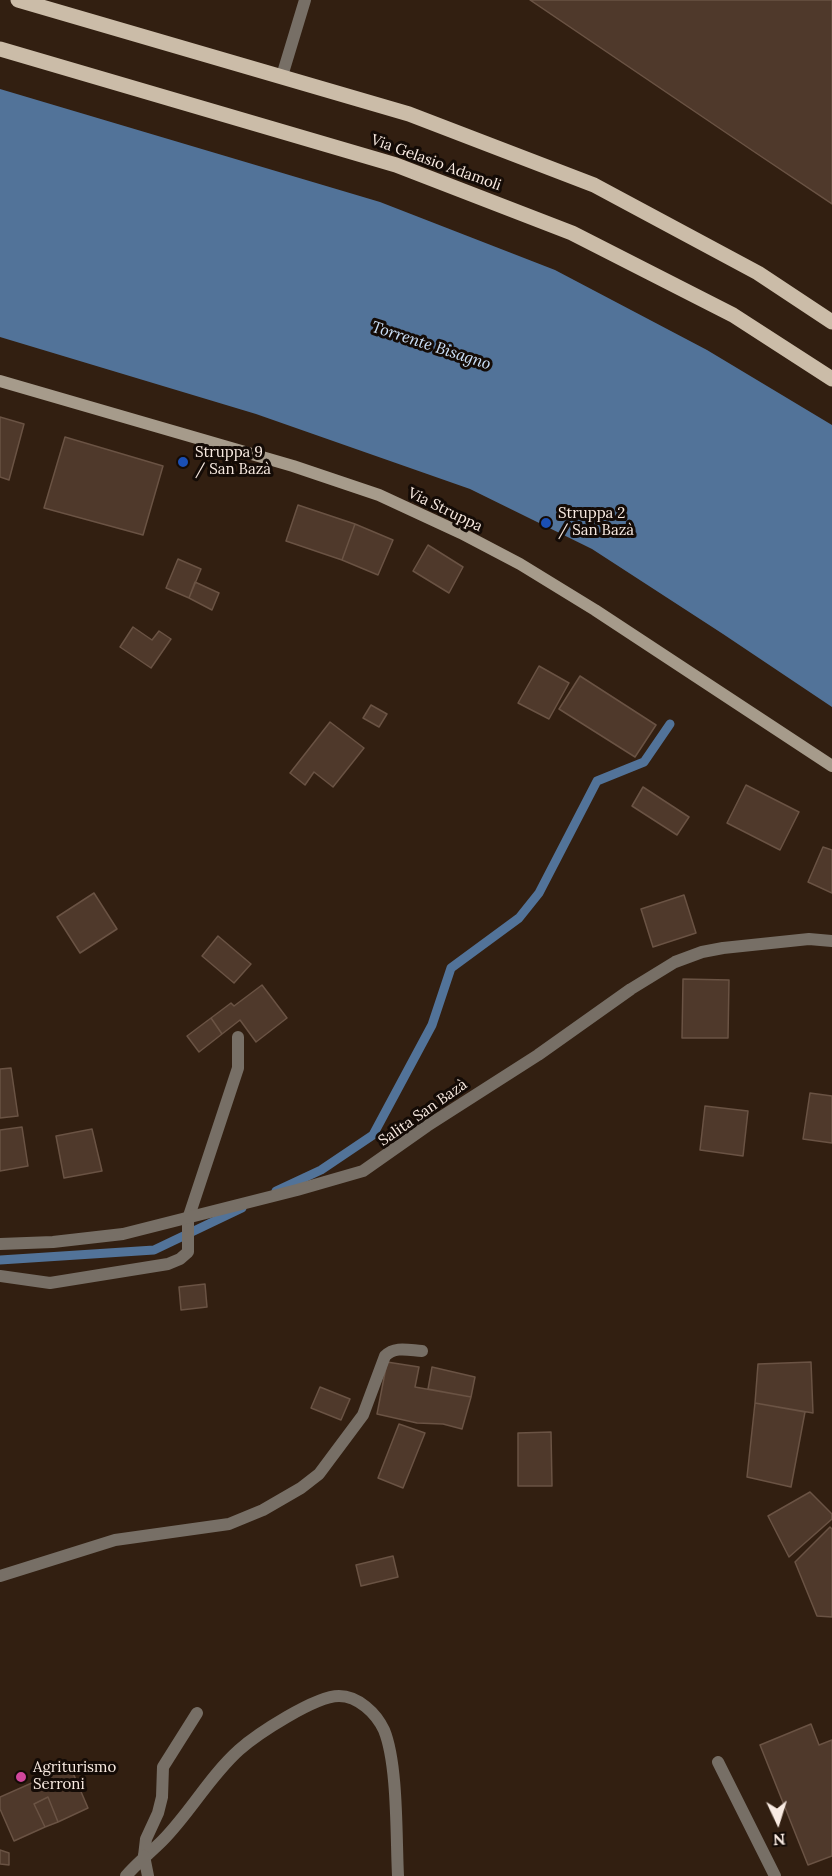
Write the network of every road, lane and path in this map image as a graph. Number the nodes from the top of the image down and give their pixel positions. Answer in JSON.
{"nodes":[{"id":1,"x":18,"y":0,"type":"edge"},
{"id":2,"x":305,"y":0,"type":"edge"},
{"id":3,"x":0,"y":49,"type":"edge"},
{"id":4,"x":282,"y":76,"type":"junction"},
{"id":5,"x":832,"y":322,"type":"edge"},
{"id":6,"x":832,"y":379,"type":"edge"},
{"id":7,"x":0,"y":381,"type":"edge"},
{"id":8,"x":832,"y":766,"type":"edge"},
{"id":9,"x":832,"y":941,"type":"edge"},
{"id":10,"x":238,"y":1037,"type":"dead end"},
{"id":11,"x":188,"y":1219,"type":"junction"},
{"id":12,"x":0,"y":1244,"type":"edge"},
{"id":13,"x":0,"y":1276,"type":"edge"},
{"id":14,"x":422,"y":1351,"type":"dead end"},
{"id":15,"x":0,"y":1576,"type":"edge"},
{"id":16,"x":197,"y":1713,"type":"dead end"},
{"id":17,"x":718,"y":1762,"type":"dead end"},
{"id":18,"x":144,"y":1856,"type":"junction"},
{"id":19,"x":126,"y":1876,"type":"edge"},
{"id":20,"x":148,"y":1876,"type":"edge"},
{"id":21,"x":398,"y":1876,"type":"edge"},
{"id":22,"x":775,"y":1876,"type":"edge"}],
"edges":[{"from":1,"to":4,"type":"main road"},
{"from":2,"to":4,"type":"street"},
{"from":3,"to":6,"type":"main road","name":"Via Gelasio Adamoli"},
{"from":4,"to":5,"type":"main road"},
{"from":7,"to":8,"type":"main road","name":"Via Struppa"},
{"from":9,"to":11,"type":"street","name":"Salita San Bazà"},
{"from":10,"to":11,"type":"street"},
{"from":11,"to":12,"type":"street","name":"Salita San Bazà"},
{"from":11,"to":13,"type":"street"},
{"from":14,"to":15,"type":"street"},
{"from":16,"to":18,"type":"street"},
{"from":17,"to":22,"type":"street"},
{"from":18,"to":19,"type":"street"},
{"from":18,"to":20,"type":"street"},
{"from":18,"to":21,"type":"street"}]}
